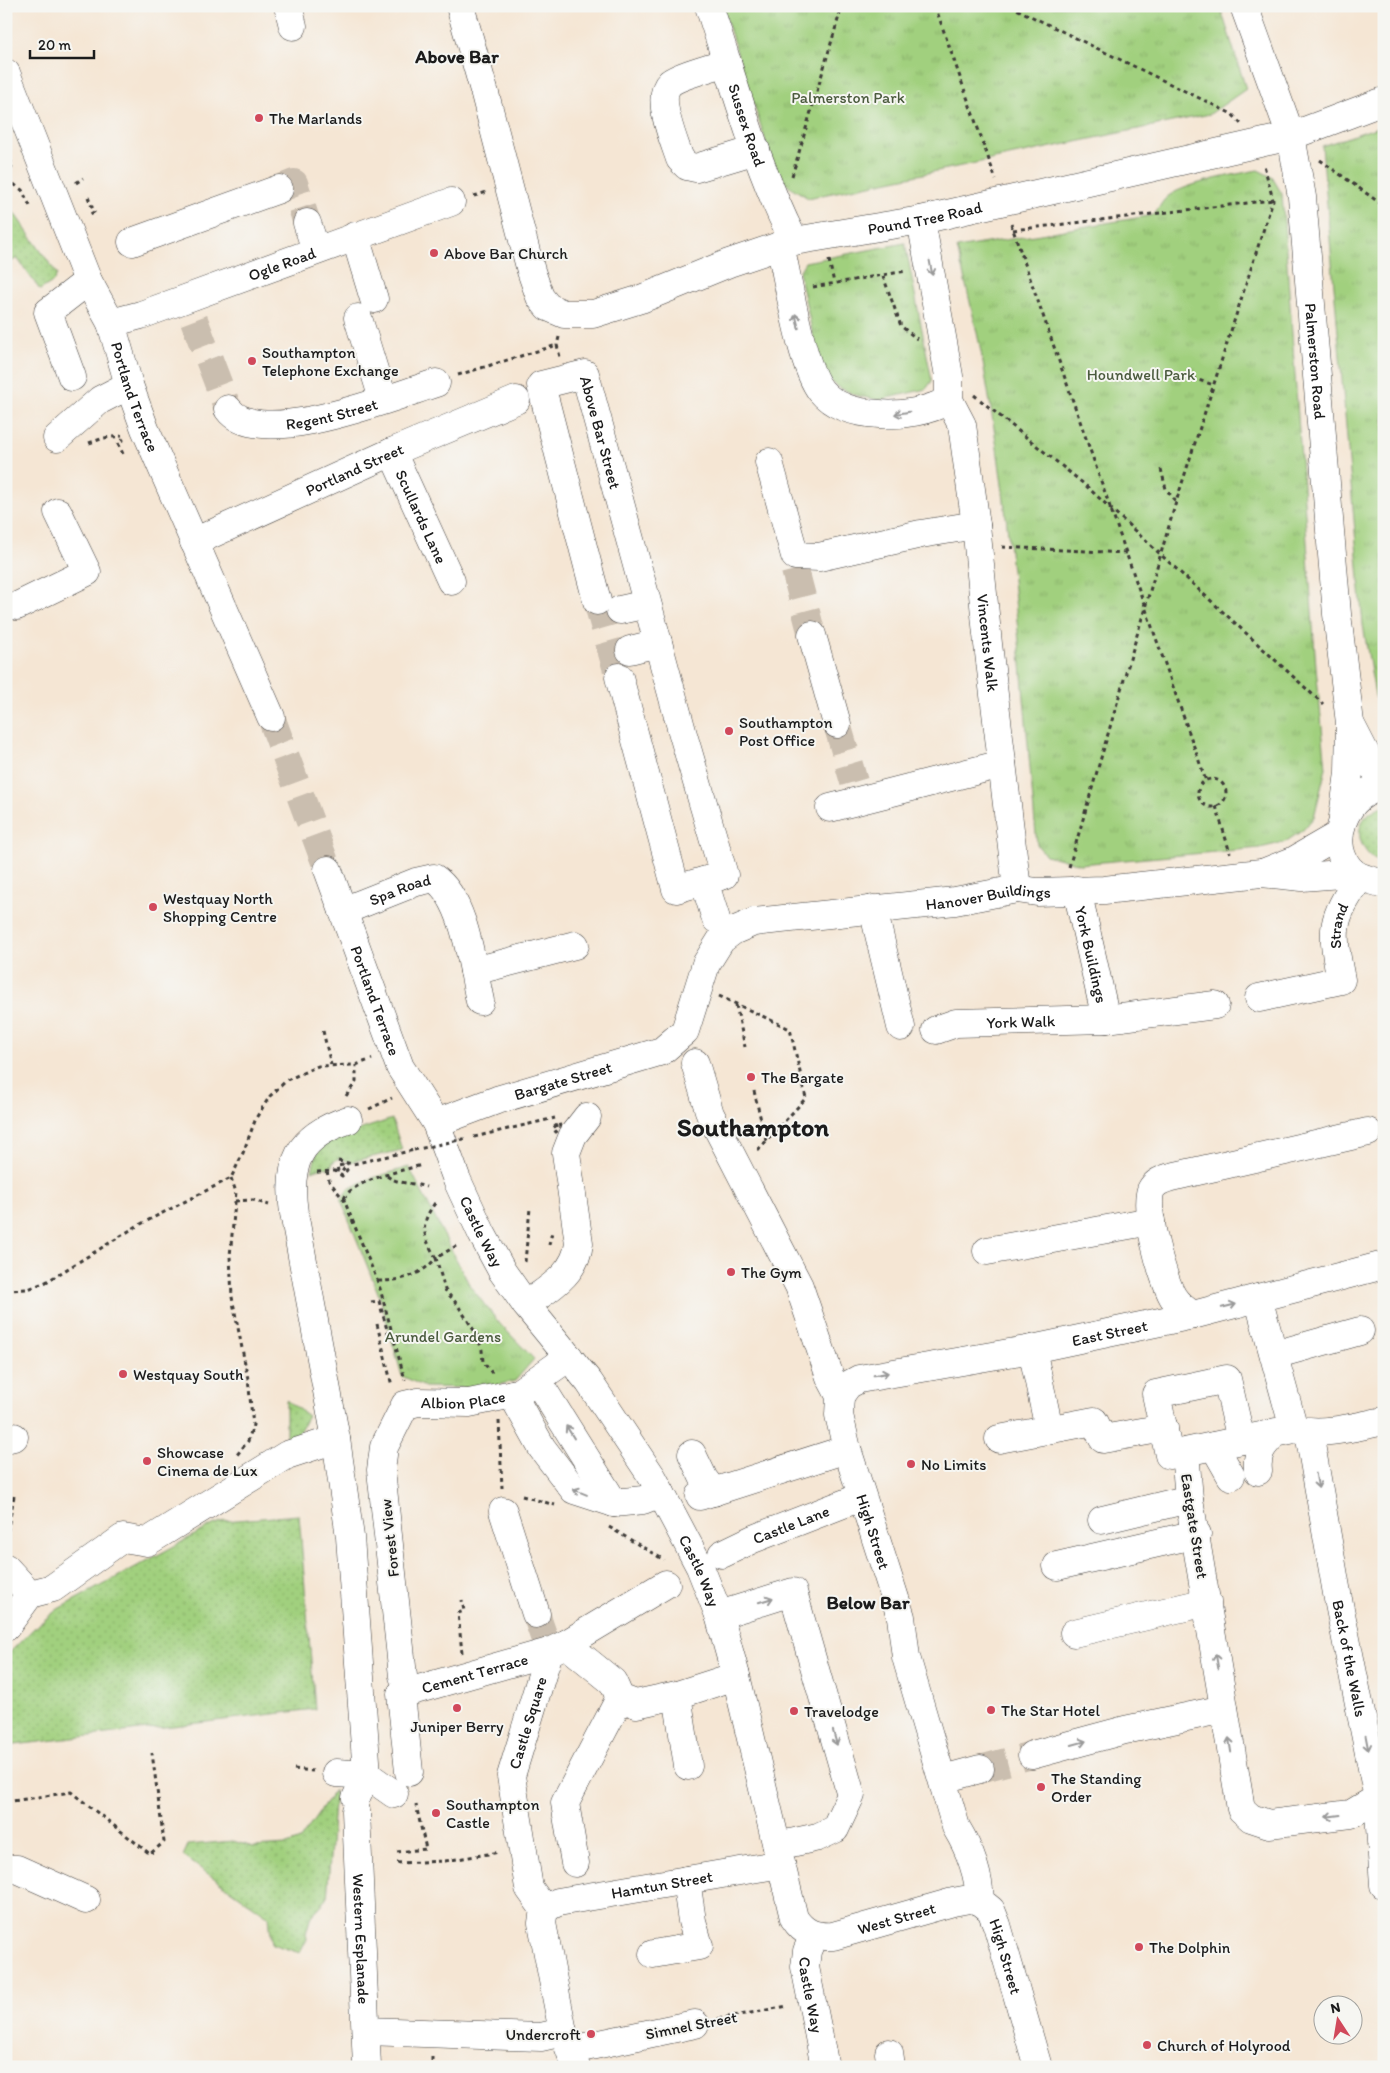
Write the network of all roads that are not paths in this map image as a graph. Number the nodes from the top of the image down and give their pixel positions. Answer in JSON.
{"nodes":[{"id":1,"x":460,"y":6,"type":"edge"},
{"id":2,"x":709,"y":6,"type":"edge"},
{"id":3,"x":1244,"y":6,"type":"edge"},
{"id":4,"x":727,"y":62,"type":"junction"},
{"id":5,"x":6,"y":73,"type":"edge"},
{"id":6,"x":1384,"y":101,"type":"edge"},
{"id":7,"x":1291,"y":136,"type":"junction"},
{"id":8,"x":756,"y":150,"type":"junction"},
{"id":9,"x":279,"y":189,"type":"tunnel mouth"},
{"id":10,"x":451,"y":202,"type":"road end"},
{"id":11,"x":921,"y":220,"type":"junction"},
{"id":12,"x":307,"y":223,"type":"tunnel mouth"},
{"id":13,"x":355,"y":236,"type":"junction"},
{"id":14,"x":132,"y":242,"type":"dead end"},
{"id":15,"x":787,"y":243,"type":"junction"},
{"id":16,"x":316,"y":250,"type":"junction"},
{"id":17,"x":88,"y":281,"type":"junction"},
{"id":18,"x":111,"y":323,"type":"junction"},
{"id":19,"x":72,"y":377,"type":"dead end"},
{"id":20,"x":436,"y":383,"type":"road end"},
{"id":21,"x":129,"y":385,"type":"junction"},
{"id":22,"x":950,"y":394,"type":"junction"},
{"id":23,"x":383,"y":399,"type":"junction"},
{"id":24,"x":516,"y":400,"type":"dead end"},
{"id":25,"x":228,"y":409,"type":"tunnel mouth"},
{"id":26,"x":61,"y":437,"type":"road end"},
{"id":27,"x":392,"y":452,"type":"junction"},
{"id":28,"x":769,"y":462,"type":"dead end"},
{"id":29,"x":58,"y":512,"type":"dead end"},
{"id":30,"x":978,"y":538,"type":"junction"},
{"id":31,"x":194,"y":542,"type":"junction"},
{"id":32,"x":451,"y":581,"type":"dead end"},
{"id":33,"x":648,"y":604,"type":"junction"},
{"id":34,"x":13,"y":612,"type":"edge"},
{"id":35,"x":812,"y":634,"type":"tunnel mouth"},
{"id":36,"x":658,"y":643,"type":"junction"},
{"id":37,"x":630,"y":650,"type":"dead end"},
{"id":38,"x":619,"y":677,"type":"tunnel mouth"},
{"id":39,"x":1349,"y":714,"type":"junction"},
{"id":40,"x":271,"y":717,"type":"tunnel mouth"},
{"id":41,"x":837,"y":724,"type":"tunnel mouth"},
{"id":42,"x":1002,"y":764,"type":"junction"},
{"id":43,"x":1384,"y":778,"type":"edge"},
{"id":44,"x":1384,"y":788,"type":"edge"},
{"id":45,"x":830,"y":808,"type":"dead end"},
{"id":46,"x":1341,"y":826,"type":"junction"},
{"id":47,"x":328,"y":870,"type":"tunnel mouth"},
{"id":48,"x":1249,"y":875,"type":"junction"},
{"id":49,"x":1366,"y":878,"type":"edge"},
{"id":50,"x":704,"y":881,"type":"junction"},
{"id":51,"x":1017,"y":889,"type":"junction"},
{"id":52,"x":1070,"y":891,"type":"junction"},
{"id":53,"x":873,"y":909,"type":"junction"},
{"id":54,"x":343,"y":911,"type":"junction"},
{"id":55,"x":718,"y":930,"type":"junction"},
{"id":56,"x":575,"y":945,"type":"dead end"},
{"id":57,"x":471,"y":963,"type":"junction"},
{"id":58,"x":1259,"y":998,"type":"dead end"},
{"id":59,"x":480,"y":1001,"type":"dead end"},
{"id":60,"x":1215,"y":1005,"type":"dead end"},
{"id":61,"x":1106,"y":1019,"type":"junction"},
{"id":62,"x":901,"y":1027,"type":"dead end"},
{"id":63,"x":936,"y":1030,"type":"dead end"},
{"id":64,"x":695,"y":1063,"type":"dead end"},
{"id":65,"x":586,"y":1117,"type":"dead end"},
{"id":66,"x":337,"y":1119,"type":"dead end"},
{"id":67,"x":436,"y":1123,"type":"junction"},
{"id":68,"x":1368,"y":1132,"type":"dead end"},
{"id":69,"x":1151,"y":1221,"type":"junction"},
{"id":70,"x":987,"y":1251,"type":"dead end"},
{"id":71,"x":1384,"y":1265,"type":"edge"},
{"id":72,"x":1258,"y":1298,"type":"junction"},
{"id":73,"x":526,"y":1305,"type":"junction"},
{"id":74,"x":1193,"y":1315,"type":"junction"},
{"id":75,"x":1360,"y":1331,"type":"dead end"},
{"id":76,"x":1032,"y":1349,"type":"junction"},
{"id":77,"x":1274,"y":1355,"type":"junction"},
{"id":78,"x":569,"y":1357,"type":"junction"},
{"id":79,"x":537,"y":1380,"type":"junction"},
{"id":80,"x":398,"y":1396,"type":"joint"},
{"id":81,"x":505,"y":1396,"type":"junction"},
{"id":82,"x":840,"y":1396,"type":"junction"},
{"id":83,"x":1384,"y":1421,"type":"edge"},
{"id":84,"x":1164,"y":1428,"type":"junction"},
{"id":85,"x":1048,"y":1429,"type":"junction"},
{"id":86,"x":1293,"y":1431,"type":"junction"},
{"id":87,"x":336,"y":1439,"type":"junction"},
{"id":88,"x":999,"y":1439,"type":"dead end"},
{"id":89,"x":1240,"y":1440,"type":"junction"},
{"id":90,"x":1214,"y":1446,"type":"junction"},
{"id":91,"x":847,"y":1448,"type":"junction"},
{"id":92,"x":1185,"y":1452,"type":"junction"},
{"id":93,"x":692,"y":1454,"type":"dead end"},
{"id":94,"x":661,"y":1493,"type":"junction"},
{"id":95,"x":861,"y":1497,"type":"junction"},
{"id":96,"x":1189,"y":1499,"type":"junction"},
{"id":97,"x":511,"y":1503,"type":"road end"},
{"id":98,"x":609,"y":1514,"type":"junction"},
{"id":99,"x":1102,"y":1520,"type":"dead end"},
{"id":100,"x":1197,"y":1534,"type":"junction"},
{"id":101,"x":722,"y":1554,"type":"dead end"},
{"id":102,"x":1057,"y":1566,"type":"dead end"},
{"id":103,"x":6,"y":1568,"type":"edge"},
{"id":104,"x":667,"y":1574,"type":"road end"},
{"id":105,"x":30,"y":1594,"type":"junction"},
{"id":106,"x":1207,"y":1602,"type":"junction"},
{"id":107,"x":536,"y":1614,"type":"tunnel mouth"},
{"id":108,"x":719,"y":1615,"type":"junction"},
{"id":109,"x":6,"y":1627,"type":"edge"},
{"id":110,"x":1074,"y":1633,"type":"dead end"},
{"id":111,"x":553,"y":1645,"type":"junction"},
{"id":112,"x":736,"y":1676,"type":"junction"},
{"id":113,"x":402,"y":1685,"type":"junction"},
{"id":114,"x":677,"y":1695,"type":"junction"},
{"id":115,"x":620,"y":1698,"type":"junction"},
{"id":116,"x":1224,"y":1709,"type":"junction"},
{"id":117,"x":1032,"y":1755,"type":"tunnel mouth"},
{"id":118,"x":688,"y":1766,"type":"dead end"},
{"id":119,"x":980,"y":1769,"type":"tunnel mouth"},
{"id":120,"x":336,"y":1773,"type":"dead end"},
{"id":121,"x":943,"y":1780,"type":"junction"},
{"id":122,"x":360,"y":1795,"type":"junction"},
{"id":123,"x":1378,"y":1798,"type":"junction"},
{"id":124,"x":779,"y":1855,"type":"junction"},
{"id":125,"x":576,"y":1862,"type":"dead end"},
{"id":126,"x":6,"y":1869,"type":"edge"},
{"id":127,"x":686,"y":1880,"type":"junction"},
{"id":128,"x":1384,"y":1885,"type":"edge"},
{"id":129,"x":86,"y":1900,"type":"dead end"},
{"id":130,"x":980,"y":1900,"type":"junction"},
{"id":131,"x":544,"y":1909,"type":"junction"},
{"id":132,"x":814,"y":1935,"type":"junction"},
{"id":133,"x":653,"y":1954,"type":"dead end"},
{"id":134,"x":695,"y":2024,"type":"road end"},
{"id":135,"x":366,"y":2031,"type":"junction"},
{"id":136,"x":570,"y":2049,"type":"edge"},
{"id":137,"x":367,"y":2067,"type":"edge"},
{"id":138,"x":825,"y":2067,"type":"edge"},
{"id":139,"x":1038,"y":2067,"type":"edge"}],
"edges":[{"from":1,"to":15,"type":"street","name":"Pound Tree Road"},
{"from":2,"to":4,"type":"street","name":"Sussex Road"},
{"from":3,"to":7,"type":"street","name":"Palmerston Road"},
{"from":4,"to":8,"type":"street","name":"Sussex Road"},
{"from":4,"to":8,"type":"street"},
{"from":5,"to":17,"type":"street","name":"Portland Terrace"},
{"from":6,"to":7,"type":"street","name":"Pound Tree Road"},
{"from":7,"to":11,"type":"street","name":"Pound Tree Road"},
{"from":7,"to":39,"type":"street","name":"Palmerston Road"},
{"from":8,"to":15,"type":"street","name":"Sussex Road"},
{"from":9,"to":14,"type":"street"},
{"from":10,"to":13,"type":"street","name":"Ogle Road"},
{"from":11,"to":15,"type":"street","name":"Pound Tree Road"},
{"from":11,"to":22,"type":"street","name":"Vincents Walk","one_way":true},
{"from":12,"to":16,"type":"street"},
{"from":13,"to":16,"type":"street","name":"Ogle Road"},
{"from":13,"to":23,"type":"street"},
{"from":22,"to":15,"type":"street","one_way":true},
{"from":16,"to":18,"type":"street","name":"Ogle Road"},
{"from":17,"to":18,"type":"street","name":"Portland Terrace"},
{"from":17,"to":19,"type":"street"},
{"from":18,"to":21,"type":"street","name":"Portland Terrace"},
{"from":20,"to":23,"type":"street","name":"Regent Street"},
{"from":21,"to":26,"type":"street"},
{"from":21,"to":31,"type":"street","name":"Portland Terrace"},
{"from":22,"to":30,"type":"street","name":"Vincents Walk"},
{"from":23,"to":25,"type":"street","name":"Regent Street"},
{"from":24,"to":27,"type":"street","name":"Portland Street"},
{"from":27,"to":31,"type":"street","name":"Portland Street"},
{"from":27,"to":32,"type":"street","name":"Scullards Lane"},
{"from":28,"to":30,"type":"street"},
{"from":29,"to":34,"type":"street"},
{"from":30,"to":42,"type":"street","name":"Vincents Walk"},
{"from":31,"to":40,"type":"street","name":"Portland Terrace"},
{"from":33,"to":33,"type":"street","name":"Above Bar Street"},
{"from":33,"to":36,"type":"street","name":"Above Bar Street"},
{"from":35,"to":41,"type":"street"},
{"from":36,"to":37,"type":"street"},
{"from":36,"to":50,"type":"street","name":"Above Bar Street"},
{"from":38,"to":50,"type":"street","name":"Above Bar Street"},
{"from":39,"to":43,"type":"street","name":"Palmerston Road"},
{"from":39,"to":46,"type":"street","name":"Palmerston Road"},
{"from":42,"to":45,"type":"street"},
{"from":42,"to":51,"type":"street","name":"Vincents Walk"},
{"from":44,"to":46,"type":"street","name":"Hanover Buildings"},
{"from":46,"to":48,"type":"street","name":"Hanover Buildings"},
{"from":46,"to":49,"type":"street"},
{"from":47,"to":54,"type":"street","name":"Portland Terrace"},
{"from":48,"to":49,"type":"street","name":"Hanover Buildings"},
{"from":48,"to":52,"type":"street","name":"Hanover Buildings"},
{"from":49,"to":58,"type":"street","name":"Strand"},
{"from":50,"to":55,"type":"street"},
{"from":51,"to":52,"type":"street","name":"Hanover Buildings"},
{"from":51,"to":53,"type":"street","name":"Hanover Buildings"},
{"from":52,"to":61,"type":"street","name":"York Buildings"},
{"from":53,"to":55,"type":"street","name":"Hanover Buildings"},
{"from":53,"to":62,"type":"street"},
{"from":54,"to":57,"type":"street","name":"Spa Road"},
{"from":54,"to":67,"type":"street","name":"Portland Terrace"},
{"from":55,"to":67,"type":"street","name":"Bargate Street"},
{"from":56,"to":57,"type":"street"},
{"from":57,"to":59,"type":"street"},
{"from":60,"to":61,"type":"street","name":"York Walk"},
{"from":61,"to":63,"type":"street","name":"York Walk"},
{"from":64,"to":82,"type":"street","name":"High Street"},
{"from":65,"to":73,"type":"street"},
{"from":66,"to":87,"type":"street","name":"Western Esplanade"},
{"from":67,"to":73,"type":"street","name":"Castle Way"},
{"from":68,"to":69,"type":"street"},
{"from":69,"to":70,"type":"street"},
{"from":69,"to":74,"type":"street"},
{"from":71,"to":72,"type":"street","name":"East Street"},
{"from":74,"to":72,"type":"street","name":"East Street","one_way":true},
{"from":72,"to":77,"type":"street","name":"Back of the Walls"},
{"from":73,"to":78,"type":"street","name":"Castle Way"},
{"from":74,"to":76,"type":"street","name":"East Street"},
{"from":75,"to":77,"type":"street"},
{"from":82,"to":76,"type":"street","name":"East Street","one_way":true},
{"from":76,"to":85,"type":"street"},
{"from":77,"to":86,"type":"street","name":"Back of the Walls"},
{"from":78,"to":79,"type":"street","name":"Albion Place"},
{"from":78,"to":94,"type":"street","name":"Castle Way"},
{"from":79,"to":81,"type":"street","name":"Albion Place"},
{"from":98,"to":79,"type":"street","one_way":true},
{"from":80,"to":81,"type":"street","name":"Albion Place"},
{"from":80,"to":113,"type":"street","name":"Forest View"},
{"from":98,"to":81,"type":"street","one_way":true},
{"from":82,"to":91,"type":"street","name":"High Street"},
{"from":83,"to":86,"type":"street","name":"Eastgate Street"},
{"from":84,"to":85,"type":"street"},
{"from":84,"to":89,"type":"street"},
{"from":84,"to":92,"type":"street"},
{"from":85,"to":88,"type":"street"},
{"from":86,"to":89,"type":"street","name":"Eastgate Street"},
{"from":86,"to":90,"type":"street"},
{"from":86,"to":123,"type":"street","name":"Back of the Walls","one_way":true},
{"from":87,"to":105,"type":"street"},
{"from":87,"to":122,"type":"street","name":"Western Esplanade"},
{"from":89,"to":90,"type":"street","name":"Eastgate Street"},
{"from":90,"to":92,"type":"street","name":"Eastgate Street"},
{"from":91,"to":93,"type":"street"},
{"from":91,"to":95,"type":"street","name":"High Street"},
{"from":92,"to":96,"type":"street","name":"Eastgate Street"},
{"from":94,"to":98,"type":"street"},
{"from":94,"to":108,"type":"street","name":"Castle Way"},
{"from":95,"to":101,"type":"street","name":"Castle Lane"},
{"from":95,"to":121,"type":"street","name":"High Street"},
{"from":96,"to":99,"type":"street"},
{"from":96,"to":100,"type":"street","name":"Eastgate Street"},
{"from":97,"to":107,"type":"street"},
{"from":100,"to":102,"type":"street"},
{"from":100,"to":106,"type":"street","name":"Eastgate Street"},
{"from":103,"to":105,"type":"street"},
{"from":104,"to":111,"type":"street"},
{"from":105,"to":109,"type":"street"},
{"from":106,"to":110,"type":"street"},
{"from":116,"to":106,"type":"street","name":"Eastgate Street","one_way":true},
{"from":108,"to":112,"type":"street","name":"Castle Way"},
{"from":108,"to":124,"type":"street","name":"Hamtun Street","one_way":true},
{"from":111,"to":113,"type":"street","name":"Cement Terrace"},
{"from":111,"to":115,"type":"street"},
{"from":111,"to":131,"type":"street","name":"Castle Square"},
{"from":112,"to":114,"type":"street"},
{"from":112,"to":124,"type":"street","name":"Castle Way"},
{"from":113,"to":122,"type":"street","name":"Forest View"},
{"from":114,"to":115,"type":"street"},
{"from":114,"to":118,"type":"street"},
{"from":115,"to":125,"type":"street"},
{"from":117,"to":116,"type":"street","one_way":true},
{"from":123,"to":116,"type":"street","name":"Eastgate Street","one_way":true},
{"from":119,"to":121,"type":"street"},
{"from":120,"to":122,"type":"street"},
{"from":121,"to":130,"type":"street","name":"High Street"},
{"from":122,"to":135,"type":"street","name":"Western Esplanade"},
{"from":123,"to":128,"type":"street","name":"Back of the Walls"},
{"from":124,"to":127,"type":"street","name":"Hamtun Street"},
{"from":124,"to":132,"type":"street","name":"Castle Way"},
{"from":126,"to":129,"type":"street"},
{"from":127,"to":131,"type":"street","name":"Hamtun Street"},
{"from":127,"to":133,"type":"street"},
{"from":130,"to":132,"type":"street","name":"West Street"},
{"from":130,"to":139,"type":"street","name":"High Street"},
{"from":131,"to":136,"type":"street"},
{"from":132,"to":138,"type":"street","name":"Castle Way"},
{"from":134,"to":136,"type":"street","name":"Simnel Street"},
{"from":135,"to":136,"type":"street","name":"Simnel Street"},
{"from":135,"to":137,"type":"street","name":"Western Esplanade"}]}
